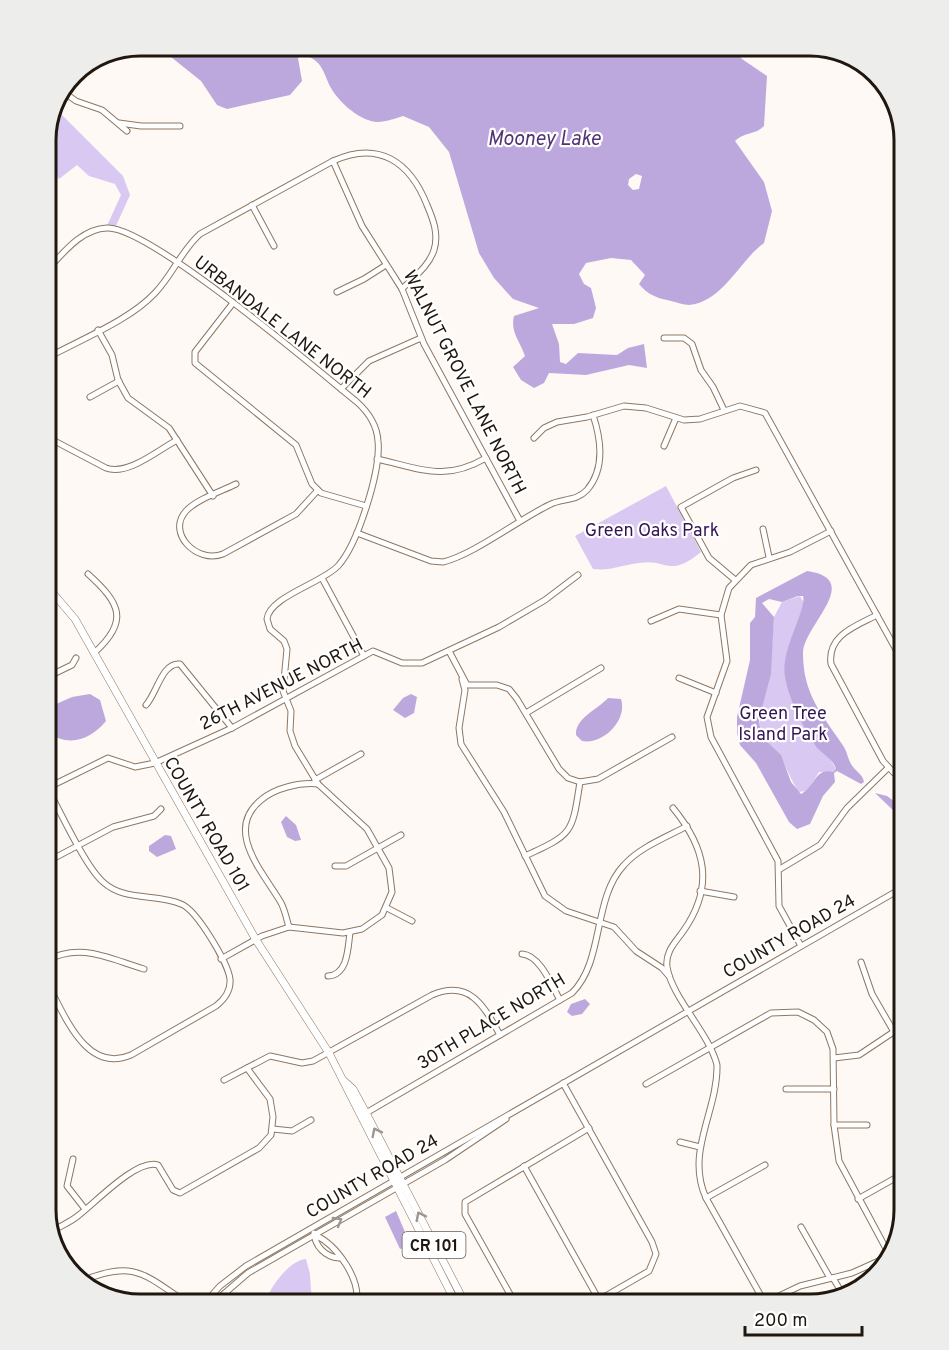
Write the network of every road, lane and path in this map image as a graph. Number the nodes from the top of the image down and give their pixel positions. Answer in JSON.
{"nodes":[{"id":1,"x":68,"y":95,"type":"edge"},
{"id":2,"x":117,"y":123,"type":"junction"},
{"id":3,"x":180,"y":126,"type":"dead end"},
{"id":4,"x":127,"y":131,"type":"dead end"},
{"id":5,"x":333,"y":161,"type":"junction"},
{"id":6,"x":252,"y":205,"type":"junction"},
{"id":7,"x":274,"y":246,"type":"dead end"},
{"id":8,"x":56,"y":261,"type":"edge"},
{"id":9,"x":176,"y":263,"type":"junction"},
{"id":10,"x":386,"y":265,"type":"junction"},
{"id":11,"x":402,"y":288,"type":"junction"},
{"id":12,"x":337,"y":292,"type":"dead end"},
{"id":13,"x":233,"y":303,"type":"junction"},
{"id":14,"x":98,"y":330,"type":"junction"},
{"id":15,"x":421,"y":338,"type":"junction"},
{"id":16,"x":664,"y":338,"type":"dead end"},
{"id":17,"x":56,"y":353,"type":"edge"},
{"id":18,"x":119,"y":381,"type":"junction"},
{"id":19,"x":341,"y":389,"type":"junction"},
{"id":20,"x":90,"y":397,"type":"dead end"},
{"id":21,"x":724,"y":410,"type":"junction"},
{"id":22,"x":593,"y":415,"type":"junction"},
{"id":23,"x":676,"y":418,"type":"junction"},
{"id":24,"x":534,"y":438,"type":"dead end"},
{"id":25,"x":177,"y":440,"type":"junction"},
{"id":26,"x":56,"y":442,"type":"edge"},
{"id":27,"x":664,"y":446,"type":"dead end"},
{"id":28,"x":486,"y":458,"type":"junction"},
{"id":29,"x":377,"y":459,"type":"junction"},
{"id":30,"x":756,"y":470,"type":"dead end"},
{"id":31,"x":236,"y":484,"type":"dead end"},
{"id":32,"x":318,"y":490,"type":"junction"},
{"id":33,"x":213,"y":496,"type":"junction"},
{"id":34,"x":366,"y":506,"type":"junction"},
{"id":35,"x":520,"y":520,"type":"junction"},
{"id":36,"x":763,"y":529,"type":"dead end"},
{"id":37,"x":831,"y":531,"type":"junction"},
{"id":38,"x":357,"y":533,"type":"junction"},
{"id":39,"x":769,"y":557,"type":"junction"},
{"id":40,"x":88,"y":574,"type":"dead end"},
{"id":41,"x":578,"y":575,"type":"dead end"},
{"id":42,"x":322,"y":578,"type":"junction"},
{"id":43,"x":734,"y":579,"type":"junction"},
{"id":44,"x":56,"y":595,"type":"edge"},
{"id":45,"x":721,"y":615,"type":"junction"},
{"id":46,"x":877,"y":615,"type":"junction"},
{"id":47,"x":651,"y":621,"type":"dead end"},
{"id":48,"x":894,"y":646,"type":"edge"},
{"id":49,"x":449,"y":651,"type":"junction"},
{"id":50,"x":94,"y":653,"type":"junction"},
{"id":51,"x":364,"y":656,"type":"junction"},
{"id":52,"x":76,"y":658,"type":"dead end"},
{"id":53,"x":601,"y":668,"type":"dead end"},
{"id":54,"x":56,"y":673,"type":"edge"},
{"id":55,"x":679,"y":678,"type":"dead end"},
{"id":56,"x":462,"y":679,"type":"junction"},
{"id":57,"x":716,"y":693,"type":"junction"},
{"id":58,"x":285,"y":699,"type":"junction"},
{"id":59,"x":147,"y":705,"type":"dead end"},
{"id":60,"x":526,"y":713,"type":"junction"},
{"id":61,"x":232,"y":728,"type":"junction"},
{"id":62,"x":672,"y":738,"type":"dead end"},
{"id":63,"x":361,"y":754,"type":"dead end"},
{"id":64,"x":155,"y":764,"type":"junction"},
{"id":65,"x":888,"y":768,"type":"junction"},
{"id":66,"x":894,"y":771,"type":"edge"},
{"id":67,"x":56,"y":782,"type":"edge"},
{"id":68,"x":316,"y":782,"type":"junction"},
{"id":69,"x":580,"y":782,"type":"junction"},
{"id":70,"x":56,"y":805,"type":"edge"},
{"id":71,"x":673,"y":808,"type":"dead end"},
{"id":72,"x":161,"y":809,"type":"dead end"},
{"id":73,"x":687,"y":826,"type":"junction"},
{"id":74,"x":401,"y":835,"type":"dead end"},
{"id":75,"x":79,"y":845,"type":"junction"},
{"id":76,"x":379,"y":848,"type":"junction"},
{"id":77,"x":525,"y":856,"type":"junction"},
{"id":78,"x":56,"y":857,"type":"edge"},
{"id":79,"x":335,"y":866,"type":"dead end"},
{"id":80,"x":780,"y":869,"type":"junction"},
{"id":81,"x":700,"y":891,"type":"junction"},
{"id":82,"x":894,"y":893,"type":"edge"},
{"id":83,"x":734,"y":897,"type":"dead end"},
{"id":84,"x":387,"y":908,"type":"junction"},
{"id":85,"x":412,"y":921,"type":"dead end"},
{"id":86,"x":600,"y":921,"type":"junction"},
{"id":87,"x":289,"y":927,"type":"junction"},
{"id":88,"x":350,"y":932,"type":"junction"},
{"id":89,"x":256,"y":940,"type":"junction"},
{"id":90,"x":801,"y":946,"type":"junction"},
{"id":91,"x":522,"y":954,"type":"dead end"},
{"id":92,"x":56,"y":956,"type":"edge"},
{"id":93,"x":221,"y":959,"type":"junction"},
{"id":94,"x":861,"y":962,"type":"dead end"},
{"id":95,"x":144,"y":969,"type":"dead end"},
{"id":96,"x":328,"y":976,"type":"dead end"},
{"id":97,"x":672,"y":981,"type":"junction"},
{"id":98,"x":56,"y":997,"type":"edge"},
{"id":99,"x":560,"y":1000,"type":"junction"},
{"id":100,"x":689,"y":1010,"type":"junction"},
{"id":101,"x":894,"y":1032,"type":"joint"},
{"id":102,"x":500,"y":1035,"type":"junction"},
{"id":103,"x":710,"y":1047,"type":"junction"},
{"id":104,"x":329,"y":1053,"type":"junction"},
{"id":105,"x":834,"y":1058,"type":"junction"},
{"id":106,"x":247,"y":1068,"type":"junction"},
{"id":107,"x":224,"y":1080,"type":"dead end"},
{"id":108,"x":343,"y":1080,"type":"junction"},
{"id":109,"x":563,"y":1083,"type":"junction"},
{"id":110,"x":646,"y":1084,"type":"dead end"},
{"id":111,"x":786,"y":1089,"type":"dead end"},
{"id":112,"x":834,"y":1089,"type":"junction"},
{"id":113,"x":366,"y":1113,"type":"junction"},
{"id":114,"x":311,"y":1120,"type":"dead end"},
{"id":115,"x":834,"y":1125,"type":"junction"},
{"id":116,"x":867,"y":1125,"type":"dead end"},
{"id":117,"x":589,"y":1128,"type":"junction"},
{"id":118,"x":273,"y":1129,"type":"junction"},
{"id":119,"x":680,"y":1143,"type":"dead end"},
{"id":120,"x":700,"y":1147,"type":"junction"},
{"id":121,"x":73,"y":1160,"type":"dead end"},
{"id":122,"x":765,"y":1165,"type":"dead end"},
{"id":123,"x":524,"y":1166,"type":"junction"},
{"id":124,"x":894,"y":1179,"type":"edge"},
{"id":125,"x":401,"y":1180,"type":"junction"},
{"id":126,"x":394,"y":1185,"type":"junction"},
{"id":127,"x":706,"y":1198,"type":"junction"},
{"id":128,"x":858,"y":1199,"type":"junction"},
{"id":129,"x":85,"y":1209,"type":"junction"},
{"id":130,"x":801,"y":1227,"type":"dead end"},
{"id":131,"x":57,"y":1228,"type":"edge"},
{"id":132,"x":311,"y":1228,"type":"junction"},
{"id":133,"x":315,"y":1235,"type":"junction"},
{"id":134,"x":886,"y":1246,"type":"edge"},
{"id":135,"x":656,"y":1260,"type":"junction"},
{"id":136,"x":662,"y":1262,"type":"dead end"},
{"id":137,"x":876,"y":1262,"type":"edge"},
{"id":138,"x":90,"y":1277,"type":"edge"},
{"id":139,"x":831,"y":1278,"type":"junction"},
{"id":140,"x":839,"y":1288,"type":"dead end"},
{"id":141,"x":174,"y":1294,"type":"edge"},
{"id":142,"x":214,"y":1294,"type":"edge"},
{"id":143,"x":224,"y":1294,"type":"edge"},
{"id":144,"x":356,"y":1294,"type":"edge"},
{"id":145,"x":451,"y":1294,"type":"edge"},
{"id":146,"x":460,"y":1294,"type":"edge"},
{"id":147,"x":510,"y":1294,"type":"edge"},
{"id":148,"x":596,"y":1294,"type":"edge"},
{"id":149,"x":610,"y":1294,"type":"edge"},
{"id":150,"x":758,"y":1294,"type":"edge"},
{"id":151,"x":782,"y":1294,"type":"edge"}],
"edges":[{"from":1,"to":2,"type":"street"},
{"from":2,"to":3,"type":"street"},
{"from":2,"to":4,"type":"street"},
{"from":5,"to":6,"type":"street"},
{"from":5,"to":10,"type":"street","name":"WALNUT GROVE LANE NORTH"},
{"from":5,"to":11,"type":"street"},
{"from":6,"to":7,"type":"street"},
{"from":6,"to":9,"type":"street"},
{"from":8,"to":9,"type":"street","name":"URBANDALE LANE NORTH"},
{"from":9,"to":13,"type":"street","name":"URBANDALE LANE NORTH"},
{"from":9,"to":14,"type":"street"},
{"from":10,"to":11,"type":"street","name":"WALNUT GROVE LANE NORTH"},
{"from":10,"to":12,"type":"street"},
{"from":11,"to":15,"type":"street","name":"WALNUT GROVE LANE NORTH"},
{"from":13,"to":19,"type":"street","name":"URBANDALE LANE NORTH"},
{"from":13,"to":32,"type":"street"},
{"from":14,"to":17,"type":"street"},
{"from":14,"to":18,"type":"street"},
{"from":15,"to":19,"type":"street"},
{"from":15,"to":28,"type":"street","name":"WALNUT GROVE LANE NORTH"},
{"from":16,"to":21,"type":"street"},
{"from":18,"to":20,"type":"street"},
{"from":18,"to":25,"type":"street"},
{"from":19,"to":29,"type":"street","name":"URBANDALE LANE NORTH"},
{"from":21,"to":23,"type":"street"},
{"from":21,"to":37,"type":"street"},
{"from":22,"to":23,"type":"street"},
{"from":22,"to":24,"type":"street"},
{"from":22,"to":35,"type":"street"},
{"from":23,"to":27,"type":"street"},
{"from":25,"to":26,"type":"street"},
{"from":25,"to":33,"type":"street"},
{"from":28,"to":29,"type":"street"},
{"from":28,"to":35,"type":"street","name":"WALNUT GROVE LANE NORTH"},
{"from":29,"to":34,"type":"street","name":"URBANDALE LANE NORTH"},
{"from":30,"to":43,"type":"street"},
{"from":31,"to":33,"type":"street"},
{"from":32,"to":33,"type":"street"},
{"from":32,"to":34,"type":"street"},
{"from":34,"to":38,"type":"street","name":"URBANDALE LANE NORTH"},
{"from":35,"to":38,"type":"street"},
{"from":36,"to":39,"type":"street"},
{"from":37,"to":39,"type":"street"},
{"from":37,"to":46,"type":"street"},
{"from":38,"to":42,"type":"street","name":"URBANDALE LANE NORTH"},
{"from":39,"to":43,"type":"street"},
{"from":40,"to":50,"type":"street"},
{"from":41,"to":49,"type":"street","name":"26TH AVENUE NORTH"},
{"from":42,"to":51,"type":"street"},
{"from":42,"to":58,"type":"street","name":"URBANDALE LANE NORTH"},
{"from":43,"to":45,"type":"street"},
{"from":44,"to":50,"type":"main road","name":"COUNTY ROAD 101","number":"CR 101"},
{"from":45,"to":47,"type":"street"},
{"from":45,"to":57,"type":"street"},
{"from":46,"to":48,"type":"street"},
{"from":46,"to":65,"type":"street"},
{"from":49,"to":51,"type":"street","name":"26TH AVENUE NORTH"},
{"from":49,"to":56,"type":"street"},
{"from":50,"to":64,"type":"main road","name":"COUNTY ROAD 101","number":"CR 101"},
{"from":51,"to":58,"type":"street","name":"26TH AVENUE NORTH"},
{"from":52,"to":54,"type":"street"},
{"from":53,"to":60,"type":"street"},
{"from":55,"to":57,"type":"street"},
{"from":56,"to":60,"type":"street"},
{"from":56,"to":77,"type":"street"},
{"from":57,"to":80,"type":"street"},
{"from":58,"to":61,"type":"street","name":"26TH AVENUE NORTH"},
{"from":58,"to":68,"type":"street"},
{"from":59,"to":61,"type":"street"},
{"from":60,"to":69,"type":"street"},
{"from":61,"to":64,"type":"street","name":"26TH AVENUE NORTH"},
{"from":62,"to":69,"type":"street"},
{"from":63,"to":68,"type":"street"},
{"from":64,"to":67,"type":"street"},
{"from":64,"to":89,"type":"main road","name":"COUNTY ROAD 101","number":"CR 101"},
{"from":65,"to":66,"type":"street"},
{"from":65,"to":80,"type":"street"},
{"from":68,"to":76,"type":"street"},
{"from":68,"to":87,"type":"street"},
{"from":69,"to":77,"type":"street"},
{"from":70,"to":75,"type":"street"},
{"from":71,"to":73,"type":"street"},
{"from":72,"to":75,"type":"street"},
{"from":73,"to":81,"type":"street"},
{"from":73,"to":86,"type":"street","name":"30TH PLACE NORTH"},
{"from":74,"to":76,"type":"street"},
{"from":75,"to":78,"type":"street"},
{"from":75,"to":93,"type":"street"},
{"from":76,"to":79,"type":"street"},
{"from":76,"to":84,"type":"street"},
{"from":77,"to":86,"type":"street"},
{"from":80,"to":90,"type":"street"},
{"from":81,"to":83,"type":"street"},
{"from":81,"to":97,"type":"street"},
{"from":82,"to":90,"type":"street","name":"COUNTY ROAD 24"},
{"from":84,"to":85,"type":"street"},
{"from":84,"to":88,"type":"street"},
{"from":86,"to":97,"type":"street"},
{"from":86,"to":99,"type":"street","name":"30TH PLACE NORTH"},
{"from":87,"to":88,"type":"street"},
{"from":87,"to":89,"type":"street"},
{"from":88,"to":96,"type":"street"},
{"from":89,"to":93,"type":"street"},
{"from":89,"to":104,"type":"main road","name":"COUNTY ROAD 101","number":"CR 101"},
{"from":90,"to":100,"type":"street","name":"COUNTY ROAD 24"},
{"from":91,"to":99,"type":"street"},
{"from":92,"to":95,"type":"street"},
{"from":93,"to":98,"type":"street"},
{"from":94,"to":101,"type":"street"},
{"from":97,"to":100,"type":"street"},
{"from":99,"to":102,"type":"street","name":"30TH PLACE NORTH"},
{"from":100,"to":103,"type":"street"},
{"from":100,"to":109,"type":"street","name":"COUNTY ROAD 24"},
{"from":101,"to":105,"type":"street"},
{"from":102,"to":104,"type":"street"},
{"from":102,"to":113,"type":"street","name":"30TH PLACE NORTH"},
{"from":103,"to":105,"type":"street"},
{"from":103,"to":110,"type":"street"},
{"from":103,"to":120,"type":"street"},
{"from":104,"to":106,"type":"street"},
{"from":104,"to":108,"type":"main road","name":"COUNTY ROAD 101","number":"CR 101"},
{"from":105,"to":112,"type":"street"},
{"from":106,"to":107,"type":"street"},
{"from":106,"to":118,"type":"street"},
{"from":108,"to":113,"type":"main road","name":"COUNTY ROAD 101","number":"CR 101"},
{"from":108,"to":126,"type":"main road","name":"COUNTY ROAD 101","number":"CR 101"},
{"from":109,"to":117,"type":"street"},
{"from":109,"to":125,"type":"street","name":"COUNTY ROAD 24"},
{"from":111,"to":112,"type":"street"},
{"from":112,"to":115,"type":"street"},
{"from":125,"to":113,"type":"main road","name":"COUNTY ROAD 101","number":"CR 101","one_way":true},
{"from":114,"to":118,"type":"street"},
{"from":115,"to":116,"type":"street"},
{"from":115,"to":128,"type":"street"},
{"from":117,"to":123,"type":"street"},
{"from":117,"to":135,"type":"street"},
{"from":118,"to":129,"type":"street"},
{"from":119,"to":120,"type":"street"},
{"from":120,"to":127,"type":"street"},
{"from":121,"to":129,"type":"street"},
{"from":122,"to":127,"type":"street"},
{"from":123,"to":147,"type":"street"},
{"from":123,"to":148,"type":"street"},
{"from":124,"to":128,"type":"street"},
{"from":125,"to":126,"type":"street","name":"COUNTY ROAD 24"},
{"from":146,"to":125,"type":"main road","name":"COUNTY ROAD 101","number":"CR 101","one_way":true},
{"from":126,"to":132,"type":"street","name":"COUNTY ROAD 24"},
{"from":133,"to":126,"type":"street","name":"COUNTY ROAD 24","one_way":true},
{"from":126,"to":145,"type":"main road","name":"COUNTY ROAD 101","number":"CR 101"},
{"from":127,"to":150,"type":"street"},
{"from":128,"to":134,"type":"street"},
{"from":129,"to":131,"type":"street"},
{"from":130,"to":139,"type":"street"},
{"from":132,"to":133,"type":"street"},
{"from":132,"to":142,"type":"street","name":"COUNTY ROAD 24"},
{"from":133,"to":143,"type":"street","name":"COUNTY ROAD 24"},
{"from":133,"to":144,"type":"street"},
{"from":135,"to":136,"type":"street"},
{"from":135,"to":149,"type":"street"},
{"from":137,"to":139,"type":"street"},
{"from":138,"to":141,"type":"street"},
{"from":139,"to":140,"type":"street"},
{"from":139,"to":151,"type":"street"}]}
